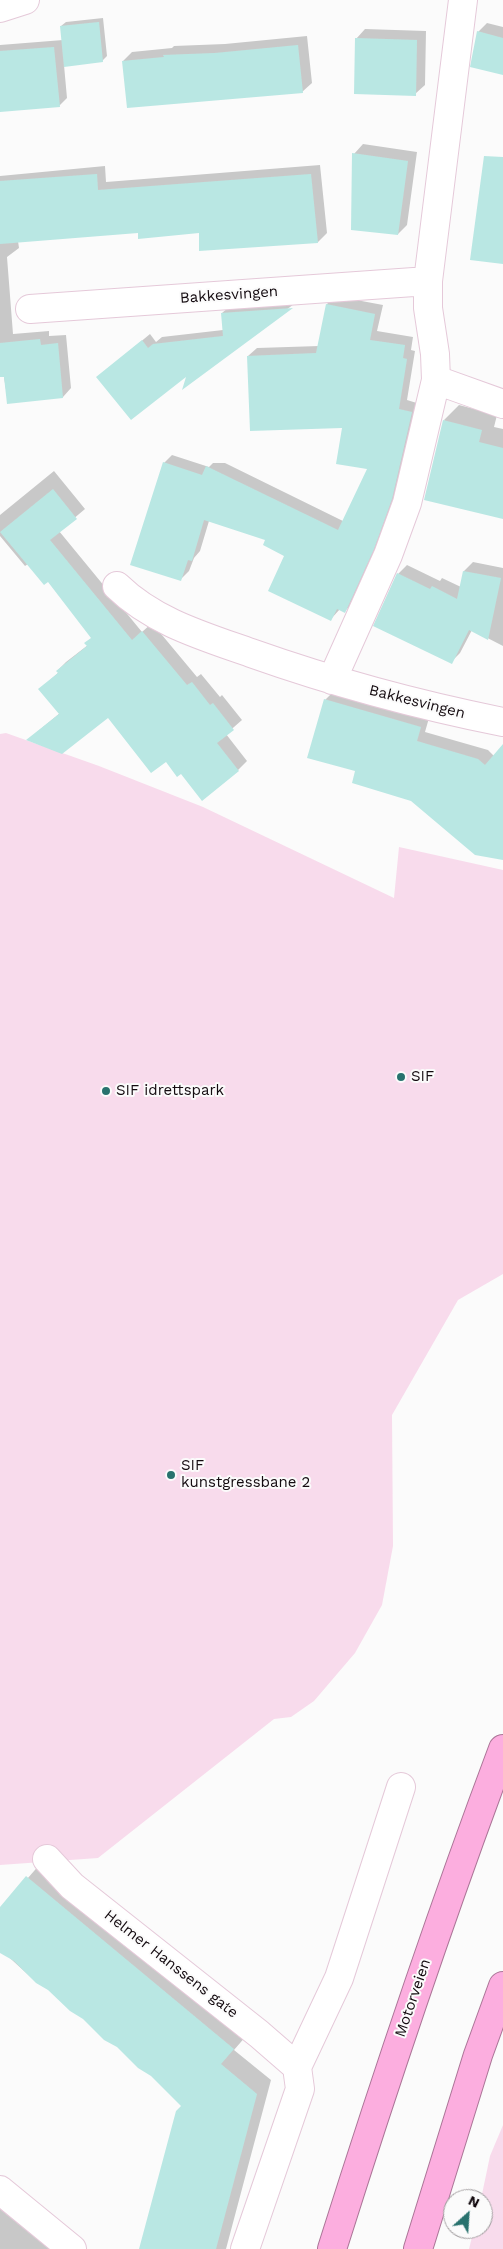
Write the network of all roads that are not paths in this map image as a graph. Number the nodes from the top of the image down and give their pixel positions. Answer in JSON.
{"nodes":[{"id":1,"x":25,"y":0,"type":"edge"},
{"id":2,"x":463,"y":0,"type":"edge"},
{"id":3,"x":0,"y":8,"type":"edge"},
{"id":4,"x":428,"y":281,"type":"junction"},
{"id":5,"x":30,"y":308,"type":"dead end"},
{"id":6,"x":436,"y":380,"type":"junction"},
{"id":7,"x":503,"y":404,"type":"edge"},
{"id":8,"x":116,"y":586,"type":"dead end"},
{"id":9,"x":332,"y":680,"type":"junction"},
{"id":10,"x":503,"y":722,"type":"edge"},
{"id":11,"x":503,"y":1750,"type":"edge"},
{"id":12,"x":401,"y":1787,"type":"dead end"},
{"id":13,"x":47,"y":1859,"type":"dead end"},
{"id":14,"x":503,"y":1986,"type":"edge"},
{"id":15,"x":298,"y":2067,"type":"junction"},
{"id":16,"x":0,"y":2190,"type":"edge"},
{"id":17,"x":72,"y":2249,"type":"edge"},
{"id":18,"x":245,"y":2249,"type":"edge"},
{"id":19,"x":332,"y":2249,"type":"edge"},
{"id":20,"x":418,"y":2249,"type":"edge"}],
"edges":[{"from":1,"to":3,"type":"street"},
{"from":2,"to":4,"type":"street"},
{"from":4,"to":5,"type":"street","name":"Bakkesvingen"},
{"from":4,"to":6,"type":"street"},
{"from":6,"to":7,"type":"street"},
{"from":6,"to":9,"type":"street"},
{"from":8,"to":9,"type":"street","name":"Bakkesvingen"},
{"from":9,"to":10,"type":"street","name":"Bakkesvingen"},
{"from":11,"to":19,"type":"highway","name":"Motorveien"},
{"from":12,"to":15,"type":"street"},
{"from":13,"to":15,"type":"street","name":"Helmer Hanssens gate"},
{"from":14,"to":20,"type":"highway"},
{"from":15,"to":18,"type":"street"},
{"from":16,"to":17,"type":"street"}]}
